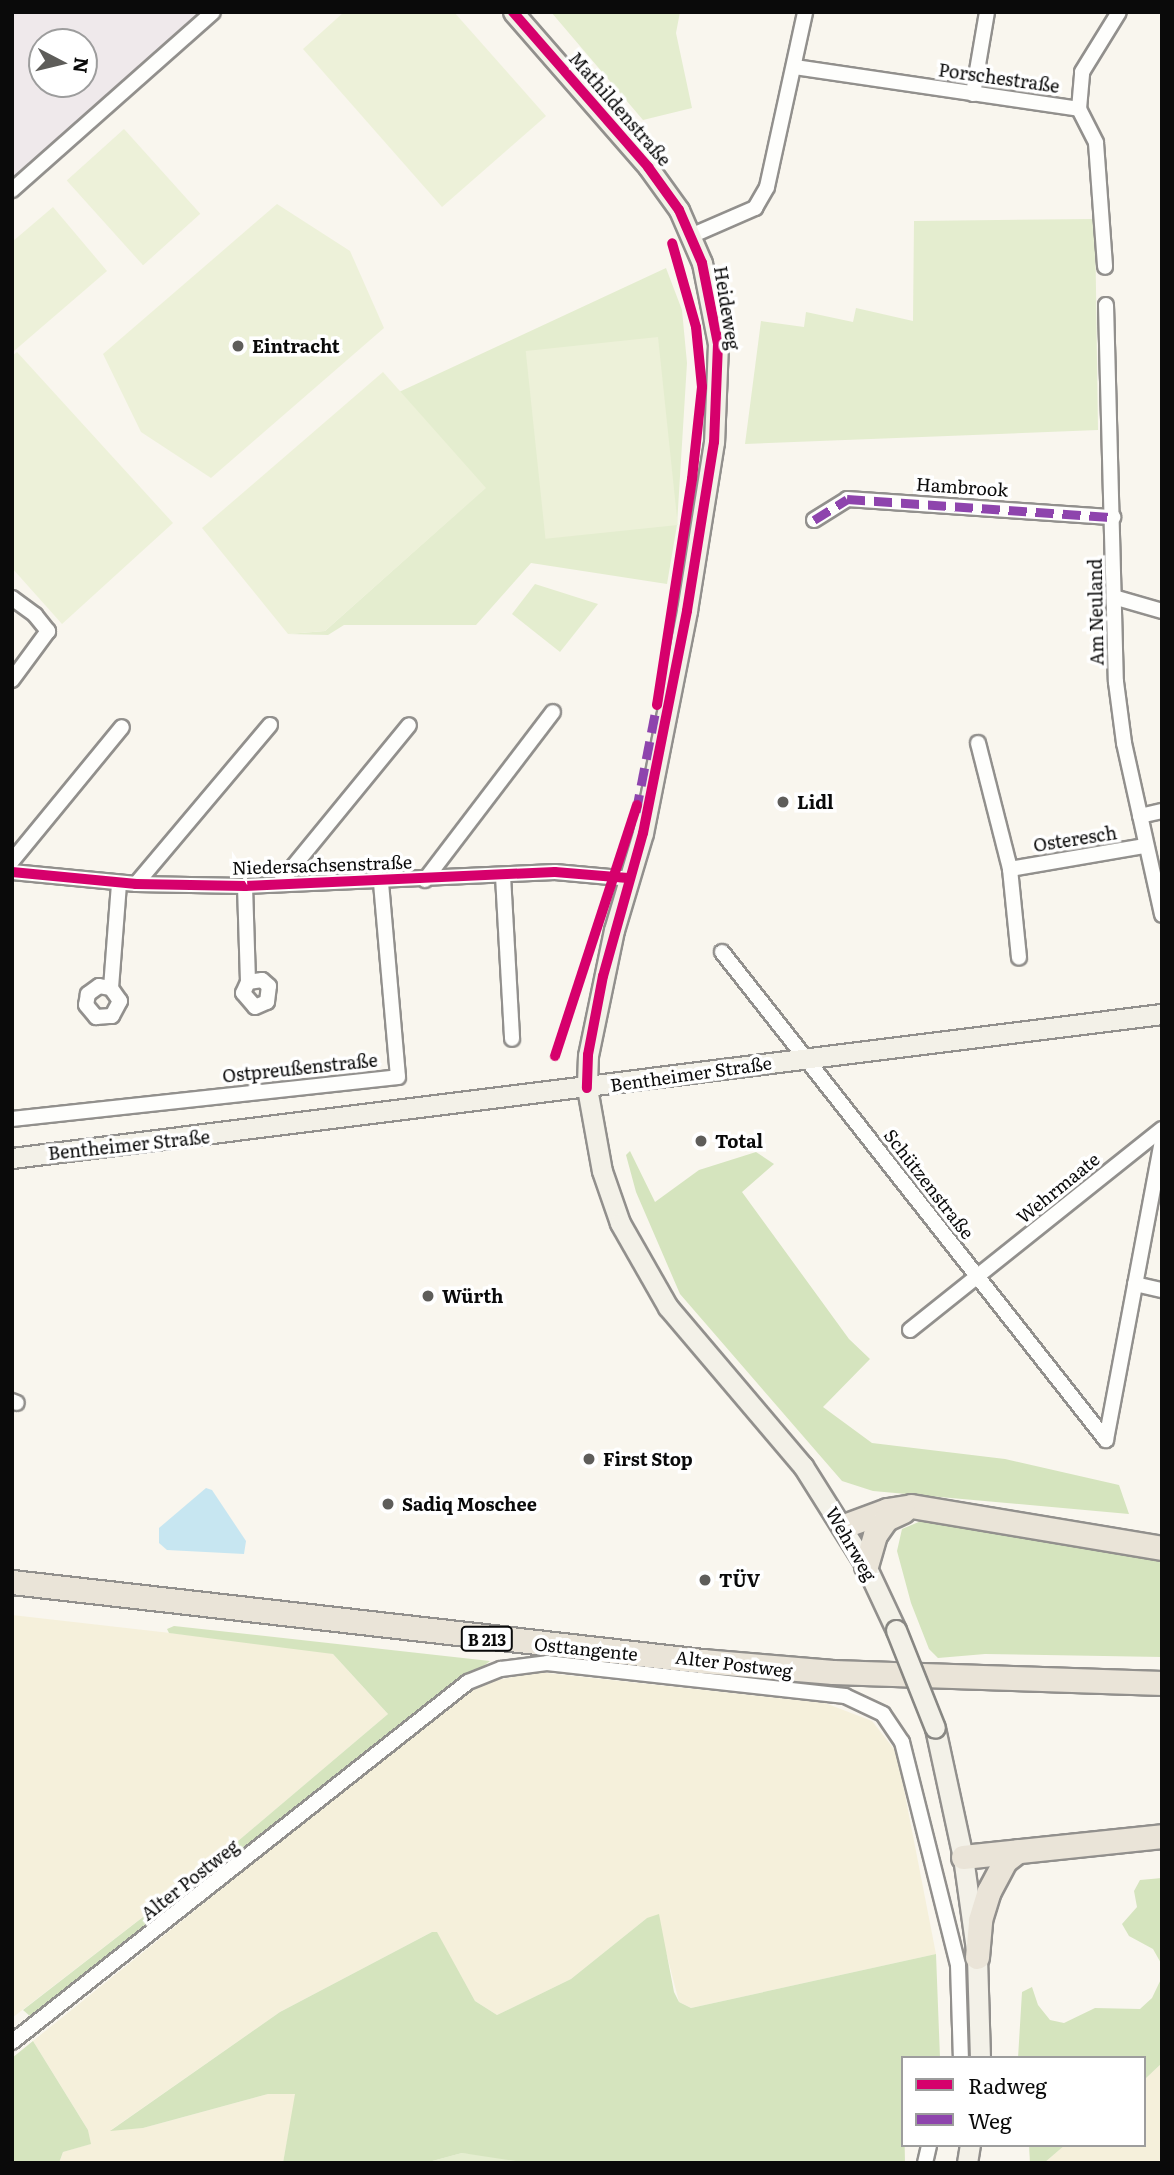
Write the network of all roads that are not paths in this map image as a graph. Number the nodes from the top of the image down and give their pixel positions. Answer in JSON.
{"nodes":[{"id":1,"x":213,"y":12,"type":"edge"},
{"id":2,"x":513,"y":12,"type":"edge"},
{"id":3,"x":806,"y":12,"type":"edge"},
{"id":4,"x":987,"y":12,"type":"edge"},
{"id":5,"x":1119,"y":12,"type":"edge"},
{"id":6,"x":795,"y":67,"type":"junction"},
{"id":7,"x":973,"y":94,"type":"junction"},
{"id":8,"x":1079,"y":109,"type":"junction"},
{"id":9,"x":12,"y":190,"type":"edge"},
{"id":10,"x":692,"y":235,"type":"junction"},
{"id":11,"x":1105,"y":267,"type":"dead end"},
{"id":12,"x":1106,"y":305,"type":"dead end"},
{"id":13,"x":1113,"y":517,"type":"junction"},
{"id":14,"x":814,"y":520,"type":"dead end"},
{"id":15,"x":12,"y":598,"type":"edge"},
{"id":16,"x":1117,"y":598,"type":"junction"},
{"id":17,"x":1162,"y":611,"type":"edge"},
{"id":18,"x":12,"y":680,"type":"edge"},
{"id":19,"x":554,"y":712,"type":"dead end"},
{"id":20,"x":270,"y":724,"type":"dead end"},
{"id":21,"x":409,"y":725,"type":"dead end"},
{"id":22,"x":122,"y":727,"type":"dead end"},
{"id":23,"x":978,"y":743,"type":"dead end"},
{"id":24,"x":1162,"y":811,"type":"edge"},
{"id":25,"x":1140,"y":816,"type":"junction"},
{"id":26,"x":1145,"y":846,"type":"junction"},
{"id":27,"x":12,"y":861,"type":"edge"},
{"id":28,"x":1010,"y":869,"type":"junction"},
{"id":29,"x":12,"y":872,"type":"edge"},
{"id":30,"x":503,"y":876,"type":"junction"},
{"id":31,"x":632,"y":879,"type":"junction"},
{"id":32,"x":425,"y":880,"type":"junction"},
{"id":33,"x":119,"y":883,"type":"junction"},
{"id":34,"x":381,"y":883,"type":"junction"},
{"id":35,"x":136,"y":884,"type":"junction"},
{"id":36,"x":279,"y":884,"type":"junction"},
{"id":37,"x":245,"y":886,"type":"junction"},
{"id":38,"x":1162,"y":915,"type":"edge"},
{"id":39,"x":722,"y":952,"type":"dead end"},
{"id":40,"x":1019,"y":958,"type":"dead end"},
{"id":41,"x":248,"y":982,"type":"dead end"},
{"id":42,"x":111,"y":988,"type":"dead end"},
{"id":43,"x":1162,"y":1014,"type":"edge"},
{"id":44,"x":512,"y":1039,"type":"dead end"},
{"id":45,"x":804,"y":1058,"type":"junction"},
{"id":46,"x":587,"y":1088,"type":"junction"},
{"id":47,"x":12,"y":1119,"type":"edge"},
{"id":48,"x":1162,"y":1129,"type":"edge"},
{"id":49,"x":1162,"y":1142,"type":"edge"},
{"id":50,"x":12,"y":1158,"type":"edge"},
{"id":51,"x":978,"y":1277,"type":"junction"},
{"id":52,"x":1135,"y":1284,"type":"junction"},
{"id":53,"x":1162,"y":1290,"type":"edge"},
{"id":54,"x":910,"y":1330,"type":"dead end"},
{"id":55,"x":911,"y":1506,"type":"junction"},
{"id":56,"x":844,"y":1526,"type":"junction"},
{"id":57,"x":1162,"y":1548,"type":"edge"},
{"id":58,"x":866,"y":1566,"type":"junction"},
{"id":59,"x":12,"y":1582,"type":"edge"},
{"id":60,"x":1158,"y":1681,"type":"edge"},
{"id":61,"x":1162,"y":1836,"type":"edge"},
{"id":62,"x":1018,"y":1851,"type":"junction"},
{"id":63,"x":963,"y":1857,"type":"junction"},
{"id":64,"x":978,"y":1957,"type":"junction"},
{"id":65,"x":12,"y":2042,"type":"edge"},
{"id":66,"x":961,"y":2056,"type":"edge"},
{"id":67,"x":980,"y":2056,"type":"edge"}],
"edges":[{"from":1,"to":9,"type":"street"},
{"from":2,"to":10,"type":"street","name":"Mathildenstraße"},
{"from":3,"to":6,"type":"street"},
{"from":4,"to":7,"type":"street"},
{"from":5,"to":8,"type":"street"},
{"from":6,"to":7,"type":"street","name":"Porschestraße"},
{"from":6,"to":10,"type":"street"},
{"from":7,"to":8,"type":"street","name":"Porschestraße"},
{"from":8,"to":11,"type":"street","name":"Porschestraße"},
{"from":10,"to":31,"type":"street","name":"Heideweg"},
{"from":12,"to":13,"type":"street","name":"Am Neuland"},
{"from":13,"to":14,"type":"street","name":"Hambrook"},
{"from":13,"to":16,"type":"street","name":"Am Neuland"},
{"from":15,"to":18,"type":"street"},
{"from":16,"to":17,"type":"street"},
{"from":16,"to":25,"type":"street","name":"Am Neuland"},
{"from":19,"to":32,"type":"street","name":"Niedersachsenstraße"},
{"from":20,"to":35,"type":"street"},
{"from":21,"to":36,"type":"street","name":"Niedersachsenstraße"},
{"from":22,"to":27,"type":"street"},
{"from":23,"to":28,"type":"street"},
{"from":24,"to":25,"type":"street"},
{"from":25,"to":26,"type":"street","name":"Am Neuland"},
{"from":26,"to":28,"type":"street","name":"Osteresch"},
{"from":26,"to":38,"type":"street","name":"Am Neuland"},
{"from":28,"to":40,"type":"street"},
{"from":29,"to":33,"type":"street","name":"Niedersachsenstraße"},
{"from":30,"to":31,"type":"street","name":"Niedersachsenstraße"},
{"from":30,"to":32,"type":"street","name":"Niedersachsenstraße"},
{"from":30,"to":44,"type":"street"},
{"from":31,"to":46,"type":"street","name":"Heideweg"},
{"from":32,"to":34,"type":"street","name":"Niedersachsenstraße"},
{"from":33,"to":35,"type":"street","name":"Niedersachsenstraße"},
{"from":33,"to":42,"type":"street"},
{"from":34,"to":36,"type":"street","name":"Niedersachsenstraße"},
{"from":34,"to":47,"type":"street","name":"Ostpreußenstraße"},
{"from":35,"to":37,"type":"street","name":"Niedersachsenstraße"},
{"from":36,"to":37,"type":"street","name":"Niedersachsenstraße"},
{"from":37,"to":41,"type":"street"},
{"from":39,"to":45,"type":"street","name":"Schützenstraße"},
{"from":43,"to":45,"type":"street","name":"Bentheimer Straße"},
{"from":45,"to":46,"type":"street","name":"Bentheimer Straße"},
{"from":45,"to":51,"type":"street","name":"Schützenstraße"},
{"from":46,"to":50,"type":"street","name":"Bentheimer Straße"},
{"from":46,"to":56,"type":"street","name":"Wehrweg"},
{"from":48,"to":51,"type":"street","name":"Wehrmaate"},
{"from":49,"to":52,"type":"street"},
{"from":51,"to":52,"type":"street","name":"Schützenstraße"},
{"from":51,"to":54,"type":"street","name":"Wehrmaate"},
{"from":52,"to":53,"type":"street"},
{"from":55,"to":56,"type":"main road"},
{"from":55,"to":57,"type":"main road"},
{"from":55,"to":58,"type":"main road"},
{"from":56,"to":58,"type":"street","name":"Wehrweg"},
{"from":58,"to":63,"type":"street","name":"Wehrweg","bridge":true},
{"from":59,"to":60,"type":"main road","name":"Osttangente","number":"B 213"},
{"from":61,"to":62,"type":"main road"},
{"from":62,"to":63,"type":"main road"},
{"from":62,"to":64,"type":"main road"},
{"from":63,"to":64,"type":"street","name":"Wehrweg"},
{"from":64,"to":67,"type":"street","name":"Wehrweg"},
{"from":65,"to":66,"type":"street","name":"Alter Postweg"}]}
